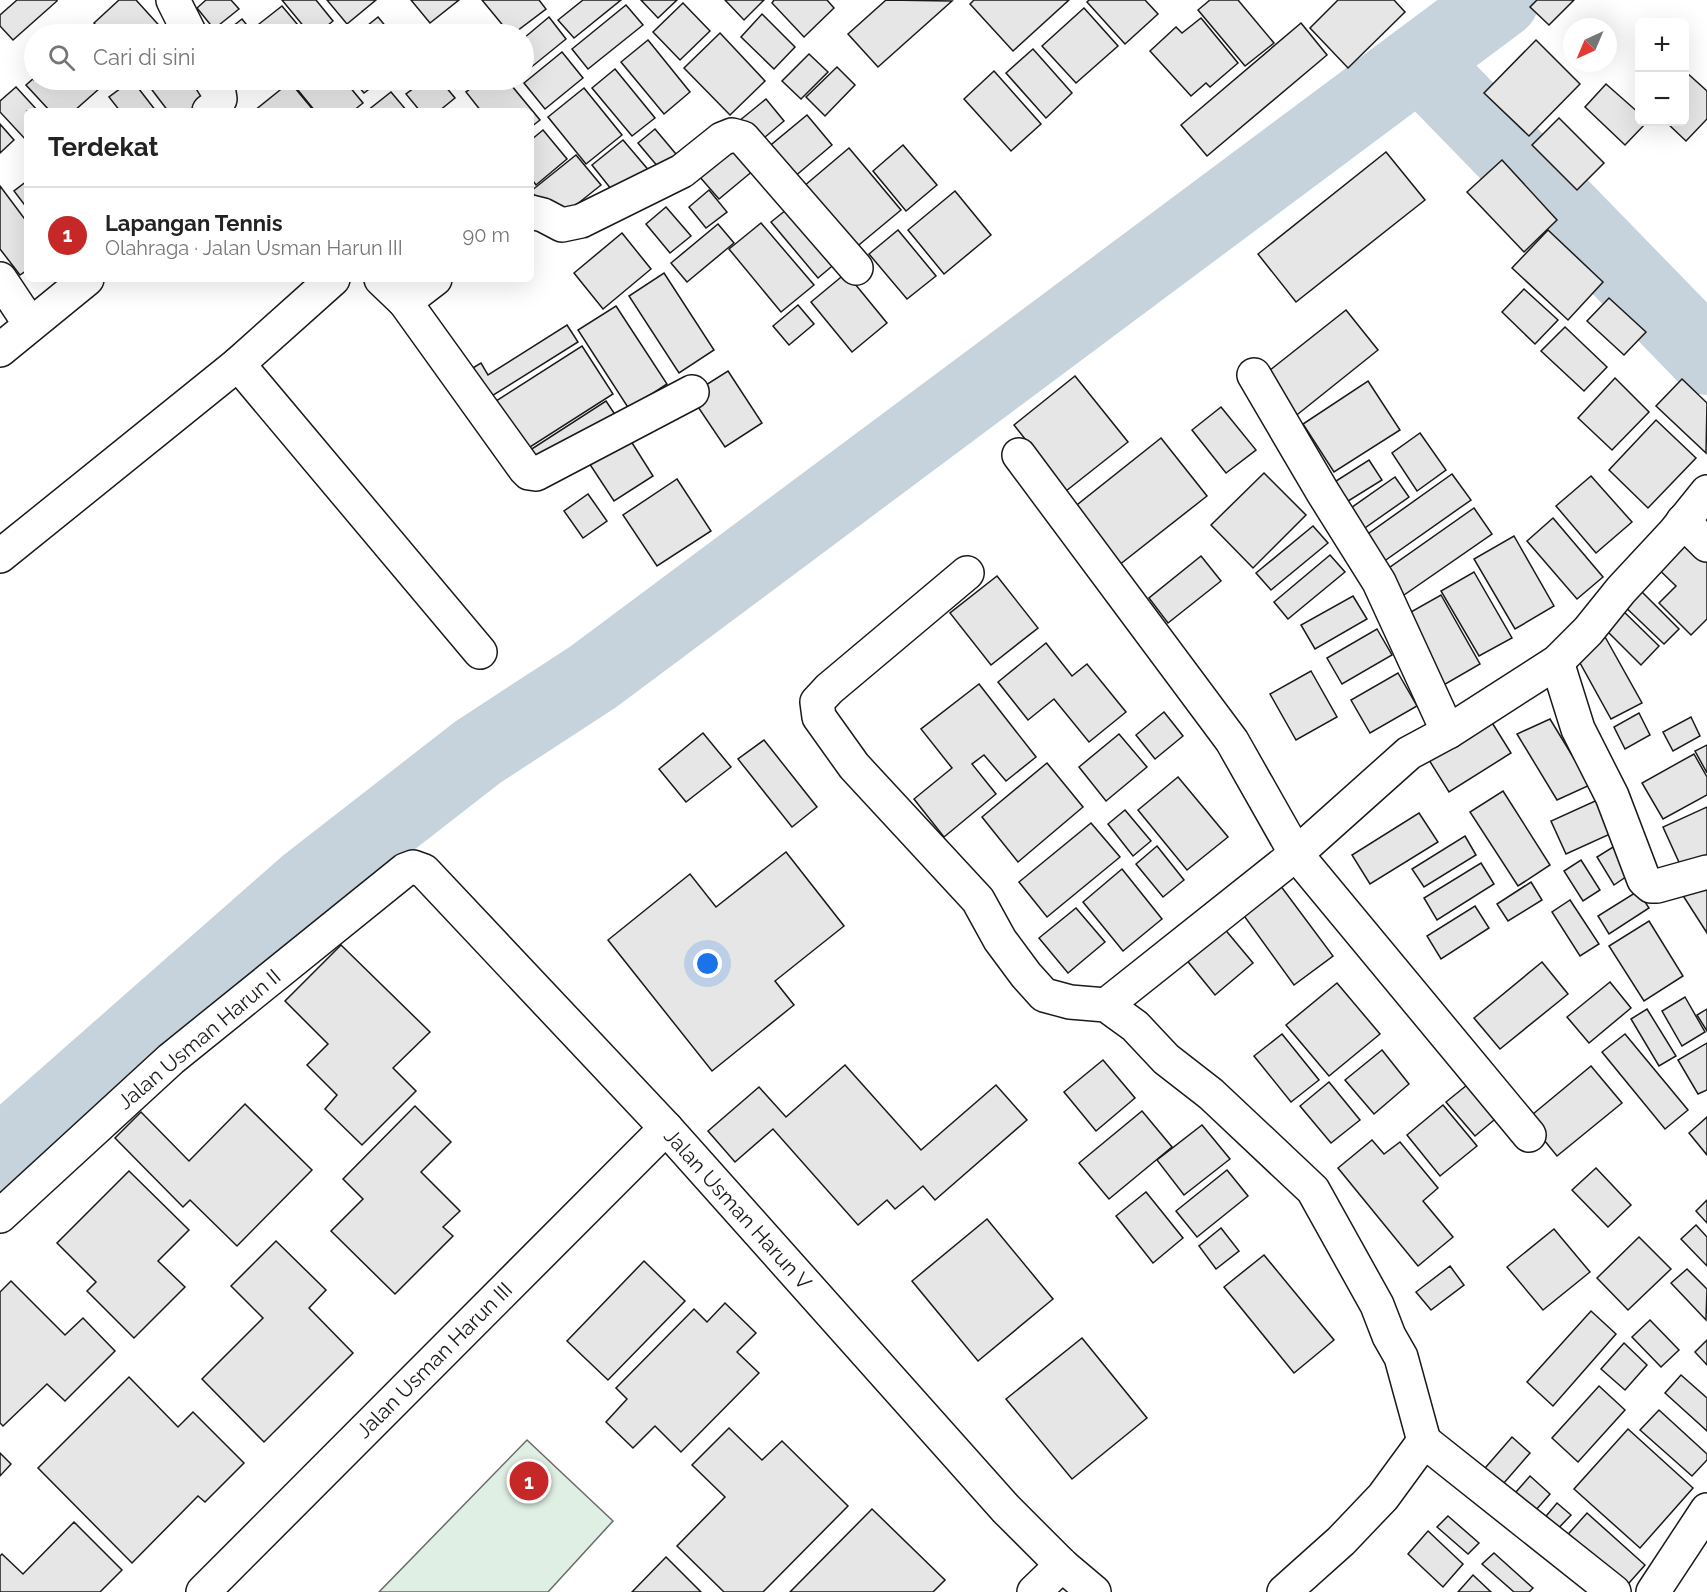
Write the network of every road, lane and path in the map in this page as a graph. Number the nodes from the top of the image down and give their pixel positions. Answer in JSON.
{"nodes":[{"id":1,"x":173,"y":0,"type":"edge"},
{"id":2,"x":185,"y":24,"type":"edge"},
{"id":3,"x":534,"y":213,"type":"edge"},
{"id":4,"x":856,"y":268,"type":"dead end"},
{"id":5,"x":0,"y":279,"type":"edge"},
{"id":6,"x":83,"y":282,"type":"edge"},
{"id":7,"x":330,"y":282,"type":"edge"},
{"id":8,"x":384,"y":282,"type":"edge"},
{"id":9,"x":431,"y":282,"type":"edge"},
{"id":10,"x":405,"y":302,"type":"junction"},
{"id":11,"x":30,"y":324,"type":"junction"},
{"id":12,"x":0,"y":350,"type":"edge"},
{"id":13,"x":238,"y":364,"type":"junction"},
{"id":14,"x":1254,"y":375,"type":"dead end"},
{"id":15,"x":692,"y":392,"type":"dead end"},
{"id":16,"x":1019,"y":455,"type":"dead end"},
{"id":17,"x":1707,"y":492,"type":"edge"},
{"id":18,"x":1683,"y":521,"type":"junction"},
{"id":19,"x":1707,"y":545,"type":"edge"},
{"id":20,"x":0,"y":556,"type":"edge"},
{"id":21,"x":967,"y":573,"type":"dead end"},
{"id":22,"x":480,"y":652,"type":"dead end"},
{"id":23,"x":1557,"y":662,"type":"junction"},
{"id":24,"x":1448,"y":732,"type":"junction"},
{"id":25,"x":1296,"y":854,"type":"junction"},
{"id":26,"x":405,"y":870,"type":"joint"},
{"id":27,"x":1707,"y":872,"type":"edge"},
{"id":28,"x":1106,"y":1005,"type":"junction"},
{"id":29,"x":666,"y":1128,"type":"junction"},
{"id":30,"x":1529,"y":1134,"type":"dead end"},
{"id":31,"x":0,"y":1216,"type":"edge"},
{"id":32,"x":1424,"y":1441,"type":"junction"},
{"id":33,"x":1707,"y":1510,"type":"edge"},
{"id":34,"x":1062,"y":1565,"type":"junction"},
{"id":35,"x":203,"y":1592,"type":"edge"},
{"id":36,"x":1034,"y":1592,"type":"edge"},
{"id":37,"x":1094,"y":1592,"type":"edge"},
{"id":38,"x":1284,"y":1592,"type":"edge"},
{"id":39,"x":1614,"y":1592,"type":"edge"},
{"id":40,"x":1653,"y":1592,"type":"edge"}],
"edges":[{"from":1,"to":2,"type":"street"},
{"from":3,"to":4,"type":"street"},
{"from":5,"to":11,"type":"street"},
{"from":6,"to":11,"type":"street"},
{"from":7,"to":13,"type":"street"},
{"from":8,"to":10,"type":"street"},
{"from":9,"to":10,"type":"street"},
{"from":10,"to":15,"type":"street"},
{"from":11,"to":12,"type":"street"},
{"from":13,"to":20,"type":"street"},
{"from":13,"to":22,"type":"street"},
{"from":14,"to":24,"type":"street"},
{"from":16,"to":25,"type":"street"},
{"from":17,"to":18,"type":"street"},
{"from":18,"to":19,"type":"street"},
{"from":18,"to":23,"type":"street"},
{"from":21,"to":28,"type":"street"},
{"from":23,"to":24,"type":"street"},
{"from":23,"to":27,"type":"street"},
{"from":24,"to":25,"type":"street"},
{"from":25,"to":28,"type":"street"},
{"from":25,"to":30,"type":"street"},
{"from":26,"to":29,"type":"street","name":"Jalan Usman Harun V"},
{"from":26,"to":31,"type":"street","name":"Jalan Usman Harun II"},
{"from":28,"to":32,"type":"street"},
{"from":29,"to":34,"type":"street","name":"Jalan Usman Harun V"},
{"from":29,"to":35,"type":"street","name":"Jalan Usman Harun III"},
{"from":32,"to":38,"type":"street"},
{"from":32,"to":39,"type":"street"},
{"from":33,"to":40,"type":"street"},
{"from":34,"to":36,"type":"street"},
{"from":34,"to":37,"type":"street","name":"Jalan Usman Harun V"}]}
